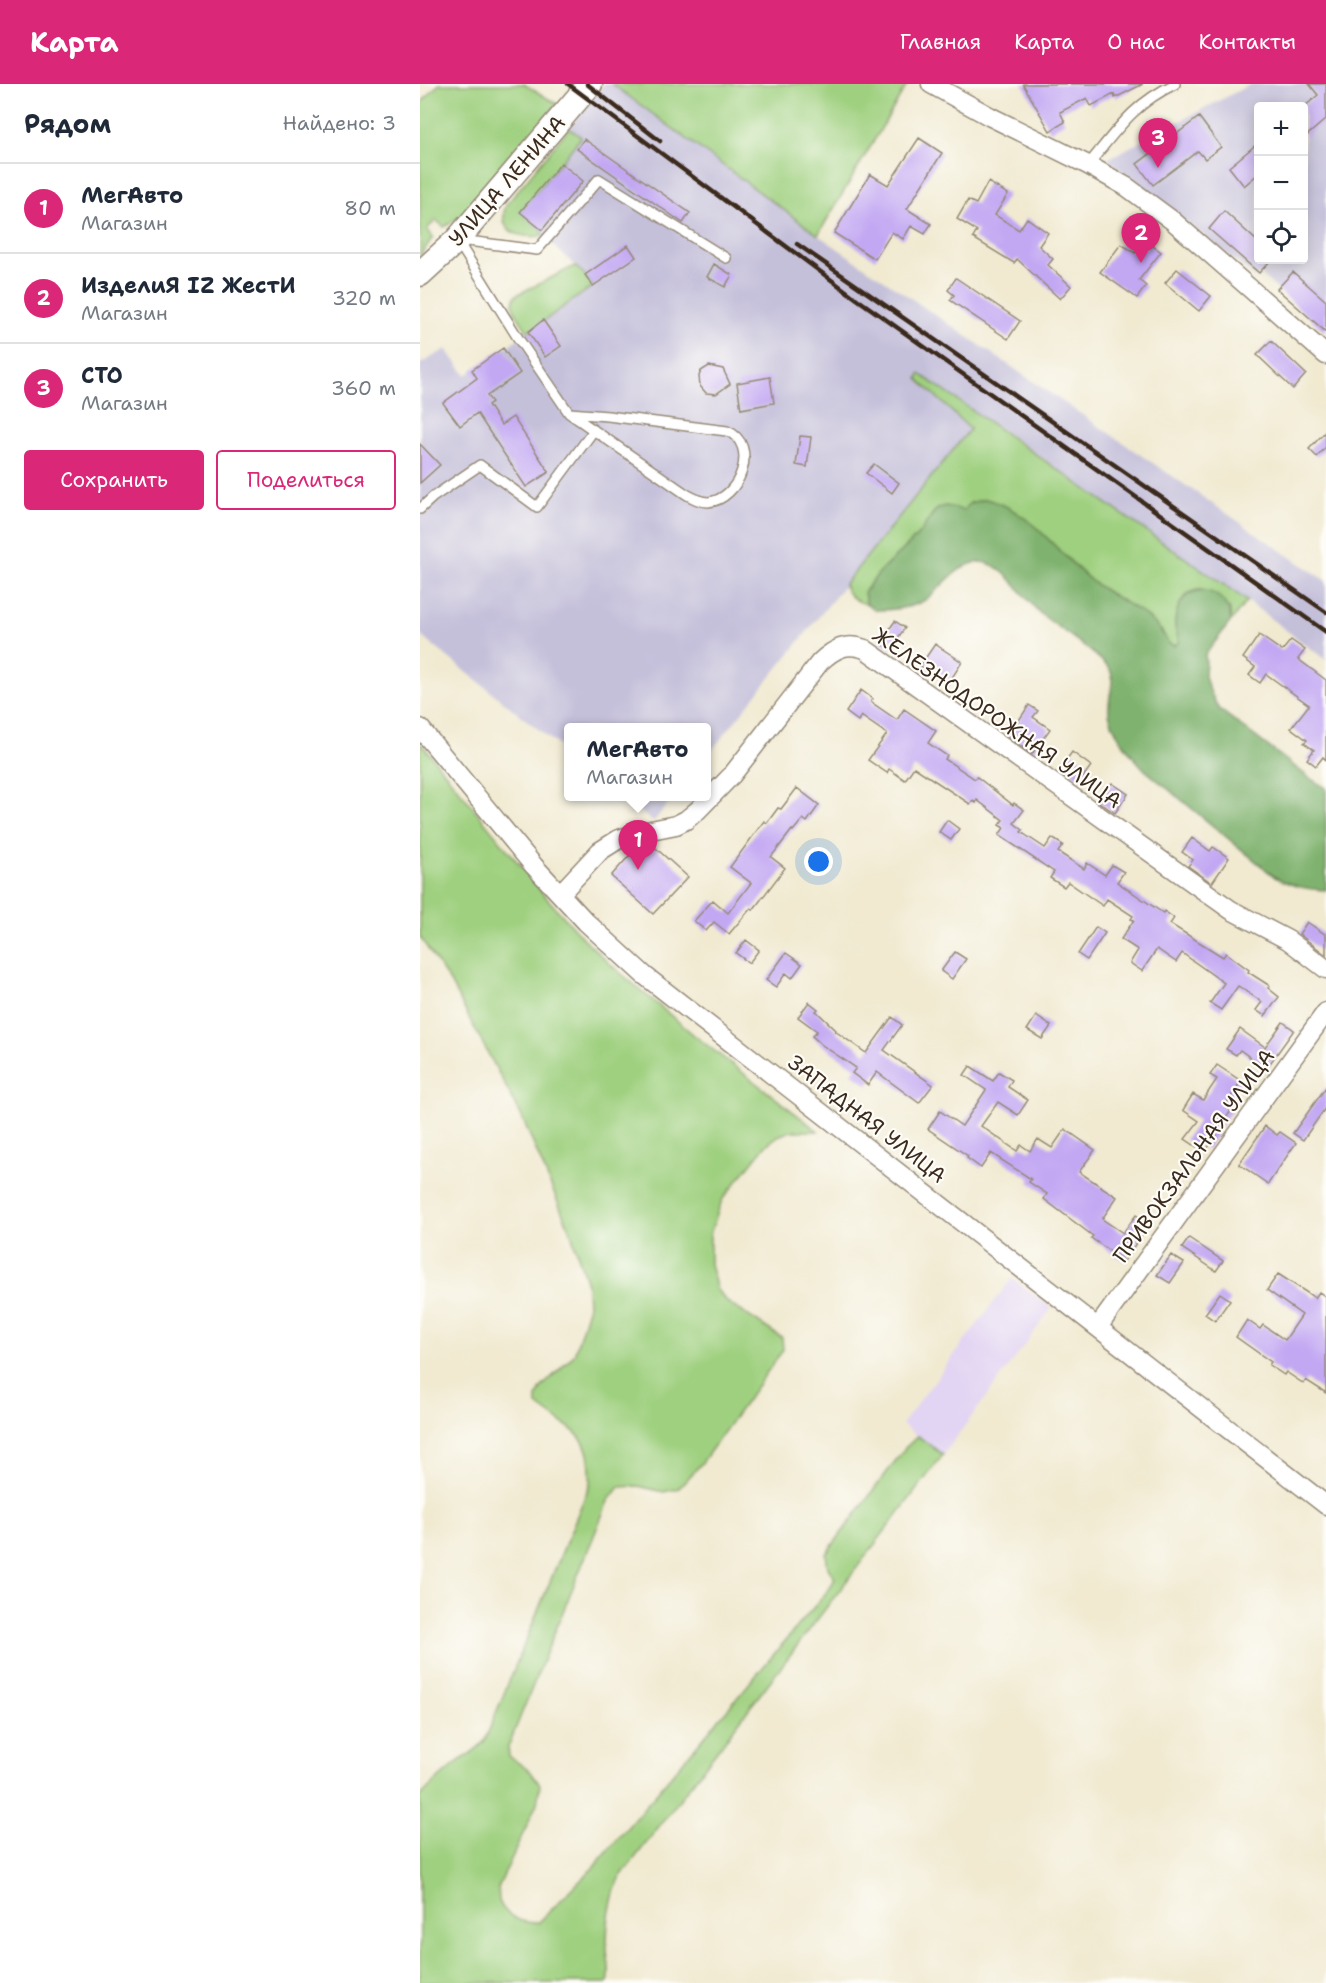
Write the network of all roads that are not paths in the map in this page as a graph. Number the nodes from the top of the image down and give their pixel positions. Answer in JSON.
{"nodes":[{"id":1,"x":590,"y":84,"type":"edge"},
{"id":2,"x":931,"y":84,"type":"edge"},
{"id":3,"x":1175,"y":84,"type":"edge"},
{"id":4,"x":1088,"y":165,"type":"junction"},
{"id":5,"x":457,"y":240,"type":"junction"},
{"id":6,"x":726,"y":258,"type":"dead end"},
{"id":7,"x":420,"y":274,"type":"edge"},
{"id":8,"x":1326,"y":355,"type":"edge"},
{"id":9,"x":569,"y":413,"type":"junction"},
{"id":10,"x":594,"y":430,"type":"junction"},
{"id":11,"x":420,"y":509,"type":"edge"},
{"id":12,"x":420,"y":728,"type":"edge"},
{"id":13,"x":711,"y":796,"type":"edge"},
{"id":14,"x":705,"y":801,"type":"edge"},
{"id":15,"x":560,"y":894,"type":"junction"},
{"id":16,"x":1326,"y":969,"type":"edge"},
{"id":17,"x":1326,"y":1012,"type":"edge"},
{"id":18,"x":1098,"y":1327,"type":"junction"},
{"id":19,"x":1326,"y":1505,"type":"edge"}],
"edges":[{"from":1,"to":5,"type":"main road","name":"УЛИЦА ЛЕНИНА"},
{"from":2,"to":4,"type":"street"},
{"from":3,"to":4,"type":"lane"},
{"from":4,"to":8,"type":"street"},
{"from":5,"to":6,"type":"lane"},
{"from":5,"to":7,"type":"main road","name":"УЛИЦА ЛЕНИНА"},
{"from":5,"to":9,"type":"lane"},
{"from":9,"to":10,"type":"lane"},
{"from":9,"to":10,"type":"lane"},
{"from":10,"to":11,"type":"lane"},
{"from":12,"to":15,"type":"street","name":"ЗАПАДНАЯ УЛИЦА"},
{"from":13,"to":16,"type":"street","name":"ЖЕЛЕЗНОДОРОЖНАЯ УЛИЦА"},
{"from":14,"to":15,"type":"street","name":"ЖЕЛЕЗНОДОРОЖНАЯ УЛИЦА"},
{"from":15,"to":18,"type":"street","name":"ЗАПАДНАЯ УЛИЦА"},
{"from":17,"to":18,"type":"street","name":"ПРИВОКЗАЛЬНАЯ УЛИЦА"},
{"from":18,"to":19,"type":"street","name":"ЗАПАДНАЯ УЛИЦА"}]}
